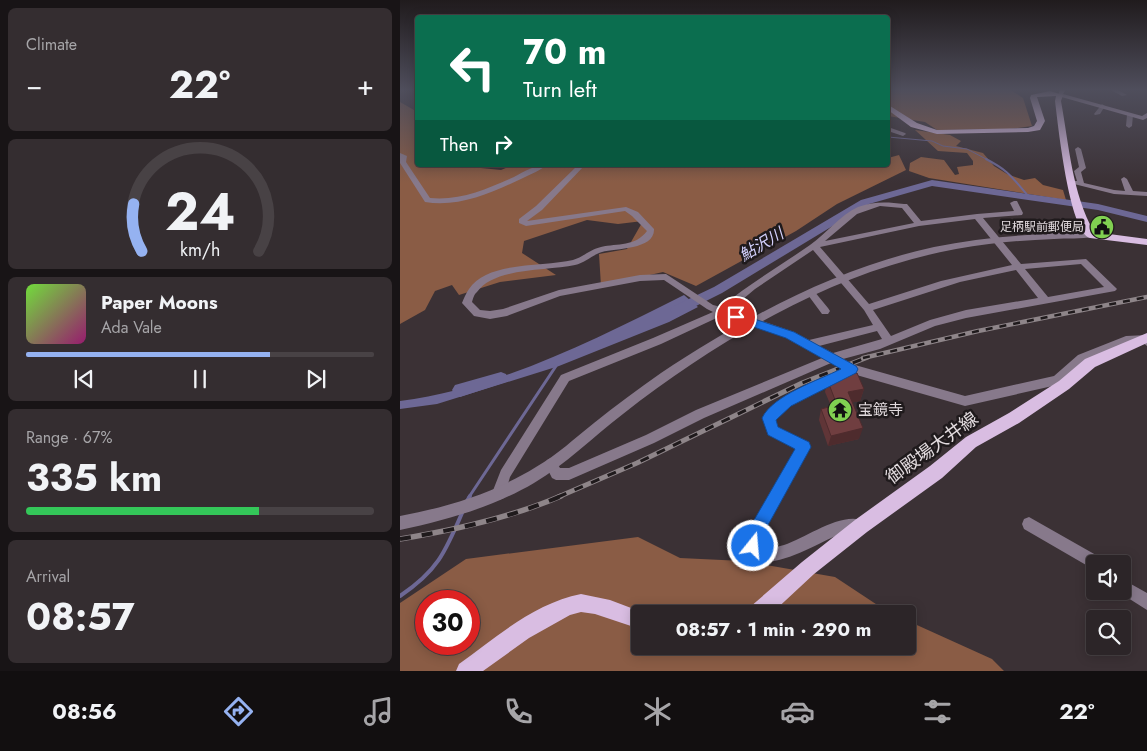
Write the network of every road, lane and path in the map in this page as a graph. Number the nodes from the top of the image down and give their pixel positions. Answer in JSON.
{"nodes":[{"id":1,"x":907,"y":120,"type":"edge"},
{"id":2,"x":1041,"y":120,"type":"edge"},
{"id":3,"x":1062,"y":120,"type":"edge"},
{"id":4,"x":1129,"y":120,"type":"edge"},
{"id":5,"x":1129,"y":126,"type":"dead end"},
{"id":6,"x":890,"y":130,"type":"edge"},
{"id":7,"x":890,"y":134,"type":"edge"},
{"id":8,"x":1078,"y":149,"type":"dead end"},
{"id":9,"x":400,"y":155,"type":"edge"},
{"id":10,"x":539,"y":167,"type":"edge"},
{"id":11,"x":580,"y":167,"type":"edge"},
{"id":12,"x":1124,"y":179,"type":"dead end"},
{"id":13,"x":1077,"y":183,"type":"junction"},
{"id":14,"x":1130,"y":193,"type":"junction"},
{"id":15,"x":1147,"y":194,"type":"edge"},
{"id":16,"x":1014,"y":203,"type":"dead end"},
{"id":17,"x":977,"y":216,"type":"junction"},
{"id":18,"x":1045,"y":223,"type":"dead end"},
{"id":19,"x":919,"y":224,"type":"junction"},
{"id":20,"x":1090,"y":235,"type":"junction"},
{"id":21,"x":1056,"y":236,"type":"junction"},
{"id":22,"x":995,"y":240,"type":"junction"},
{"id":23,"x":1147,"y":242,"type":"edge"},
{"id":24,"x":814,"y":246,"type":"junction"},
{"id":25,"x":1017,"y":268,"type":"junction"},
{"id":26,"x":843,"y":279,"type":"junction"},
{"id":27,"x":812,"y":293,"type":"junction"},
{"id":28,"x":1046,"y":301,"type":"junction"},
{"id":29,"x":867,"y":308,"type":"junction"},
{"id":30,"x":825,"y":311,"type":"dead end"},
{"id":31,"x":721,"y":312,"type":"junction"},
{"id":32,"x":752,"y":322,"type":"junction"},
{"id":33,"x":880,"y":327,"type":"junction"},
{"id":34,"x":1146,"y":339,"type":"edge"},
{"id":35,"x":889,"y":341,"type":"junction"},
{"id":36,"x":807,"y":345,"type":"junction"},
{"id":37,"x":832,"y":358,"type":"junction"},
{"id":38,"x":852,"y":369,"type":"junction"},
{"id":39,"x":551,"y":464,"type":"junction"},
{"id":40,"x":499,"y":493,"type":"junction"},
{"id":41,"x":400,"y":523,"type":"edge"},
{"id":42,"x":1029,"y":524,"type":"dead end"},
{"id":43,"x":861,"y":526,"type":"junction"},
{"id":44,"x":1086,"y":557,"type":"edge"},
{"id":45,"x":1131,"y":592,"type":"edge"},
{"id":46,"x":1147,"y":602,"type":"edge"},
{"id":47,"x":767,"y":605,"type":"edge"},
{"id":48,"x":631,"y":617,"type":"edge"},
{"id":49,"x":466,"y":671,"type":"edge"}],
"edges":[{"from":1,"to":2,"type":"main road"},
{"from":3,"to":13,"type":"main road"},
{"from":4,"to":5,"type":"street"},
{"from":6,"to":7,"type":"street"},
{"from":8,"to":13,"type":"street"},
{"from":9,"to":10,"type":"street"},
{"from":11,"to":31,"type":"street"},
{"from":12,"to":14,"type":"street"},
{"from":13,"to":14,"type":"street"},
{"from":13,"to":20,"type":"main road"},
{"from":14,"to":15,"type":"street"},
{"from":16,"to":17,"type":"street"},
{"from":17,"to":19,"type":"street"},
{"from":17,"to":22,"type":"street"},
{"from":18,"to":21,"type":"street"},
{"from":19,"to":24,"type":"street"},
{"from":19,"to":24,"type":"street"},
{"from":20,"to":21,"type":"street"},
{"from":20,"to":23,"type":"main road"},
{"from":21,"to":22,"type":"street"},
{"from":22,"to":25,"type":"street"},
{"from":22,"to":26,"type":"street"},
{"from":24,"to":26,"type":"street"},
{"from":24,"to":31,"type":"street"},
{"from":25,"to":28,"type":"street"},
{"from":25,"to":28,"type":"street"},
{"from":25,"to":29,"type":"street"},
{"from":26,"to":27,"type":"street"},
{"from":26,"to":29,"type":"street"},
{"from":27,"to":30,"type":"street"},
{"from":27,"to":32,"type":"street"},
{"from":28,"to":35,"type":"street"},
{"from":29,"to":33,"type":"street"},
{"from":31,"to":32,"type":"street"},
{"from":31,"to":40,"type":"street"},
{"from":32,"to":36,"type":"street"},
{"from":32,"to":39,"type":"street"},
{"from":33,"to":35,"type":"street"},
{"from":33,"to":36,"type":"street"},
{"from":34,"to":38,"type":"street"},
{"from":34,"to":43,"type":"main road","name":"御殿場大井線"},
{"from":35,"to":37,"type":"street"},
{"from":36,"to":37,"type":"street"},
{"from":37,"to":38,"type":"street"},
{"from":37,"to":39,"type":"street"},
{"from":38,"to":43,"type":"street"},
{"from":39,"to":40,"type":"street"},
{"from":40,"to":41,"type":"street"},
{"from":42,"to":44,"type":"street"},
{"from":43,"to":47,"type":"main road","name":"御殿場大井線"},
{"from":45,"to":46,"type":"street"},
{"from":48,"to":49,"type":"main road"}]}
